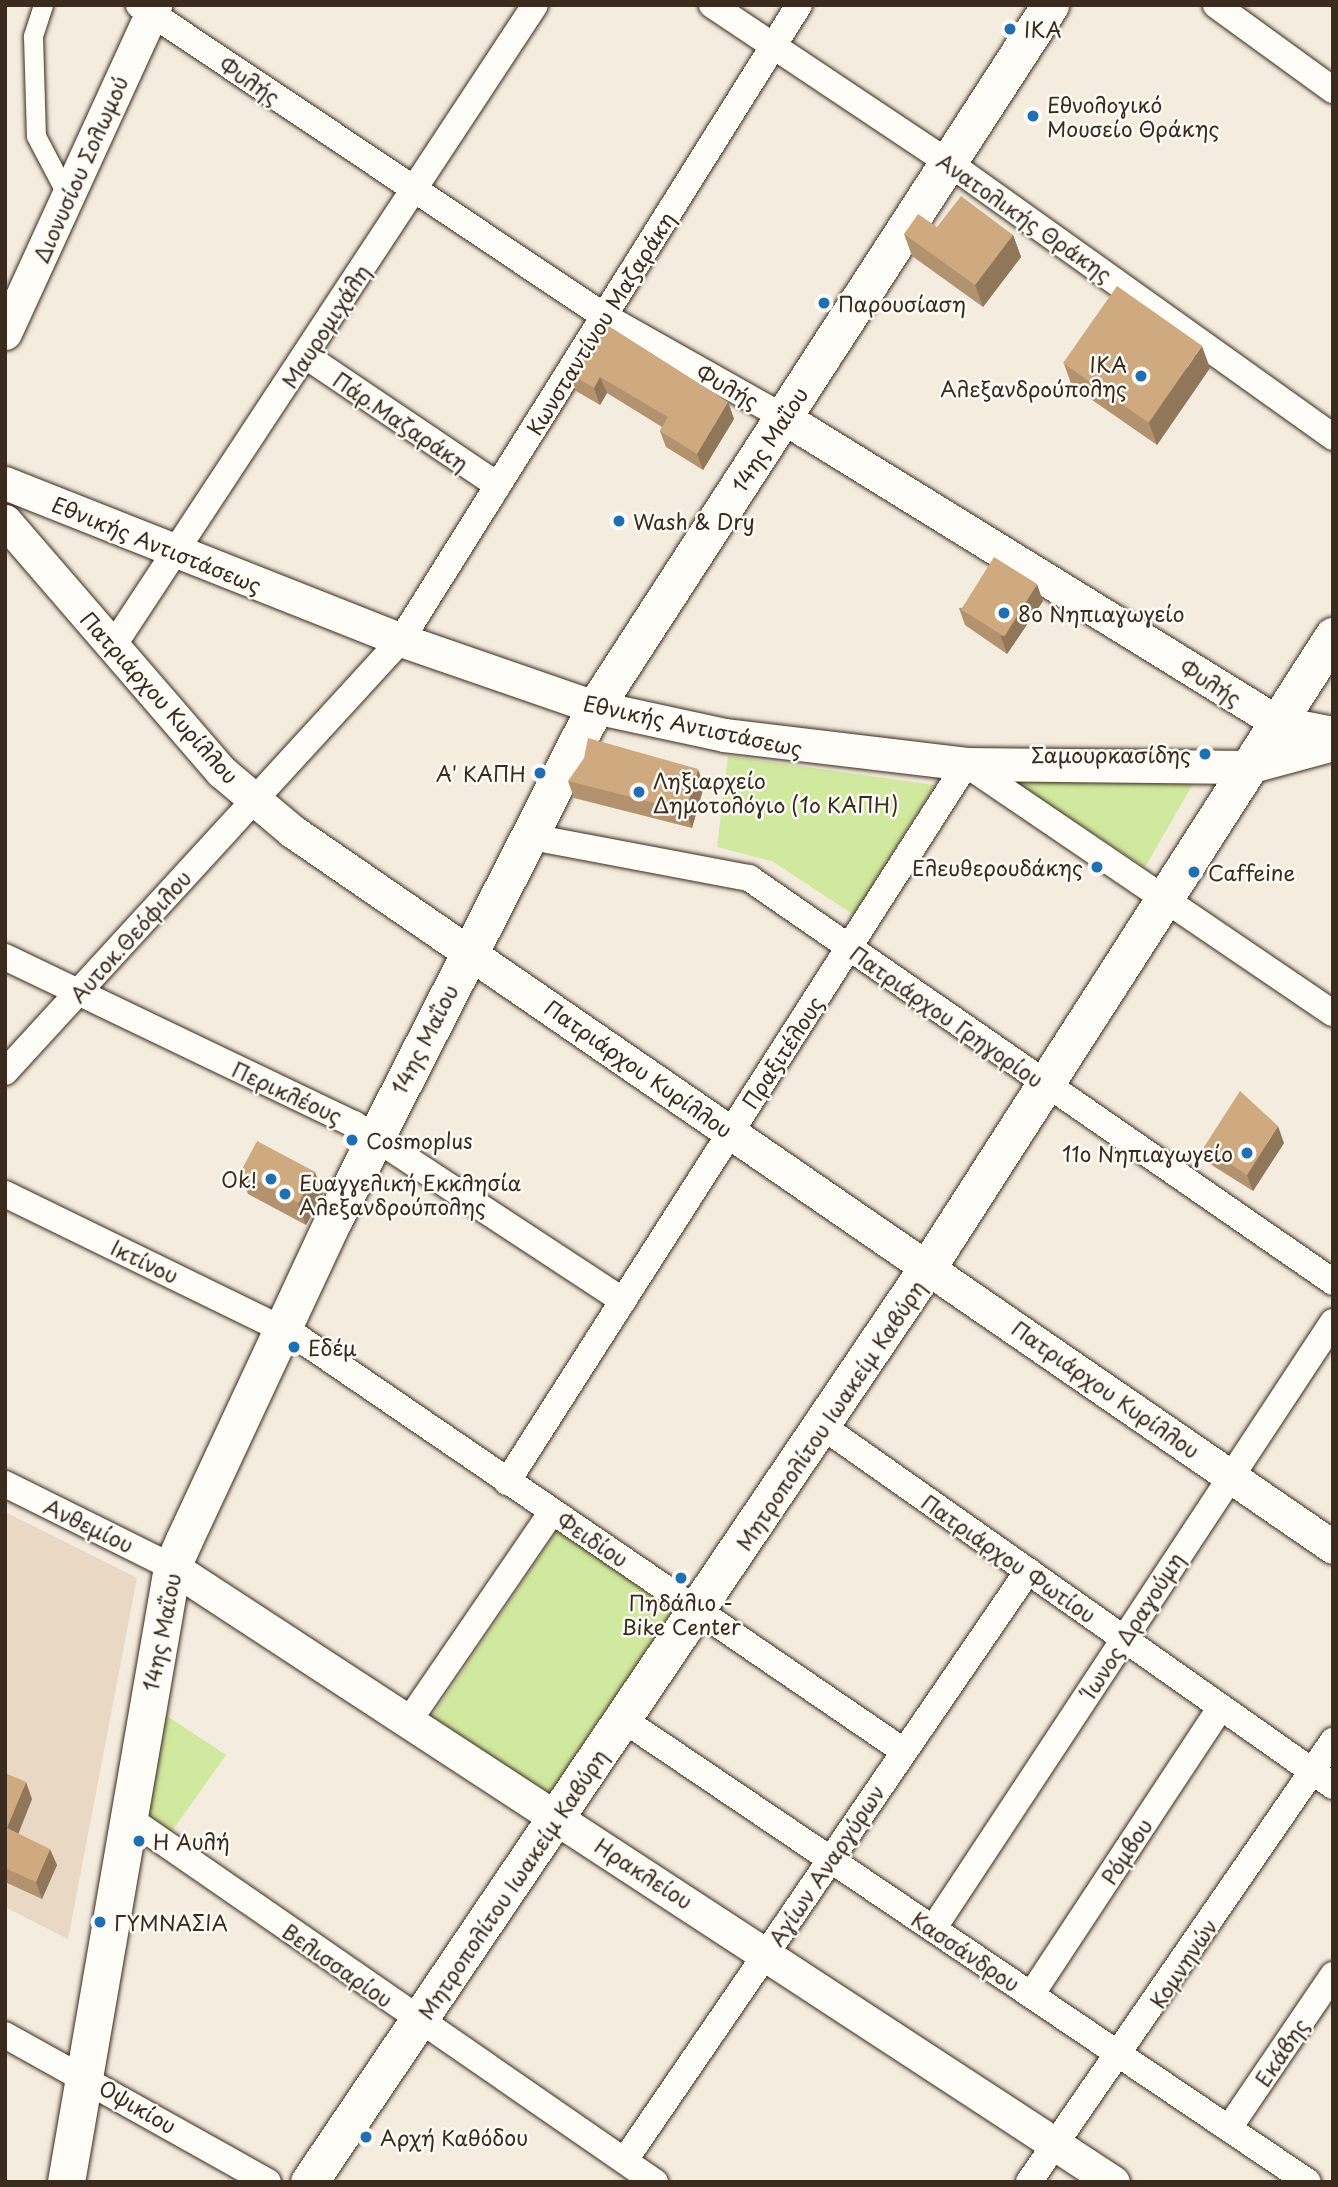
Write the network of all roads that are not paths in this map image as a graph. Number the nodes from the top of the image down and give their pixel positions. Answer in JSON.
{"nodes":[{"id":1,"x":43,"y":5,"type":"edge"},
{"id":2,"x":535,"y":5,"type":"edge"},
{"id":3,"x":712,"y":5,"type":"edge"},
{"id":4,"x":799,"y":5,"type":"edge"},
{"id":5,"x":1050,"y":5,"type":"edge"},
{"id":6,"x":1216,"y":5,"type":"edge"},
{"id":7,"x":148,"y":8,"type":"edge"},
{"id":8,"x":773,"y":47,"type":"junction"},
{"id":9,"x":1333,"y":90,"type":"edge"},
{"id":10,"x":949,"y":163,"type":"junction"},
{"id":11,"x":412,"y":190,"type":"junction"},
{"id":12,"x":68,"y":197,"type":"junction"},
{"id":13,"x":604,"y":316,"type":"junction"},
{"id":14,"x":5,"y":333,"type":"edge"},
{"id":15,"x":306,"y":356,"type":"junction"},
{"id":16,"x":783,"y":417,"type":"junction"},
{"id":17,"x":1333,"y":437,"type":"edge"},
{"id":18,"x":5,"y":483,"type":"edge"},
{"id":19,"x":497,"y":485,"type":"junction"},
{"id":20,"x":5,"y":521,"type":"edge"},
{"id":21,"x":176,"y":551,"type":"junction"},
{"id":22,"x":1333,"y":636,"type":"edge"},
{"id":23,"x":401,"y":640,"type":"junction"},
{"id":24,"x":113,"y":646,"type":"junction"},
{"id":25,"x":595,"y":707,"type":"junction"},
{"id":26,"x":1277,"y":723,"type":"junction"},
{"id":27,"x":1333,"y":733,"type":"edge"},
{"id":28,"x":1333,"y":744,"type":"edge"},
{"id":29,"x":966,"y":764,"type":"junction"},
{"id":30,"x":1248,"y":768,"type":"junction"},
{"id":31,"x":253,"y":798,"type":"junction"},
{"id":32,"x":526,"y":836,"type":"junction"},
{"id":33,"x":1164,"y":899,"type":"junction"},
{"id":34,"x":849,"y":947,"type":"junction"},
{"id":35,"x":469,"y":949,"type":"junction"},
{"id":36,"x":5,"y":957,"type":"edge"},
{"id":37,"x":79,"y":994,"type":"junction"},
{"id":38,"x":1333,"y":1013,"type":"edge"},
{"id":39,"x":5,"y":1072,"type":"edge"},
{"id":40,"x":1045,"y":1085,"type":"junction"},
{"id":41,"x":730,"y":1133,"type":"junction"},
{"id":42,"x":375,"y":1138,"type":"junction"},
{"id":43,"x":5,"y":1194,"type":"edge"},
{"id":44,"x":929,"y":1265,"type":"junction"},
{"id":45,"x":1333,"y":1282,"type":"edge"},
{"id":46,"x":623,"y":1301,"type":"junction"},
{"id":47,"x":1333,"y":1322,"type":"edge"},
{"id":48,"x":284,"y":1329,"type":"junction"},
{"id":49,"x":822,"y":1426,"type":"junction"},
{"id":50,"x":1231,"y":1476,"type":"junction"},
{"id":51,"x":507,"y":1482,"type":"junction"},
{"id":52,"x":5,"y":1484,"type":"edge"},
{"id":53,"x":552,"y":1512,"type":"junction"},
{"id":54,"x":1333,"y":1547,"type":"edge"},
{"id":55,"x":173,"y":1567,"type":"junction"},
{"id":56,"x":1028,"y":1571,"type":"junction"},
{"id":57,"x":700,"y":1610,"type":"junction"},
{"id":58,"x":1123,"y":1638,"type":"junction"},
{"id":59,"x":1221,"y":1707,"type":"junction"},
{"id":60,"x":624,"y":1720,"type":"junction"},
{"id":61,"x":408,"y":1722,"type":"junction"},
{"id":62,"x":1333,"y":1741,"type":"edge"},
{"id":63,"x":902,"y":1750,"type":"junction"},
{"id":64,"x":1323,"y":1779,"type":"edge"},
{"id":65,"x":127,"y":1817,"type":"junction"},
{"id":66,"x":558,"y":1818,"type":"junction"},
{"id":67,"x":829,"y":1858,"type":"junction"},
{"id":68,"x":933,"y":1928,"type":"junction"},
{"id":69,"x":767,"y":1953,"type":"junction"},
{"id":70,"x":1333,"y":1975,"type":"edge"},
{"id":71,"x":1031,"y":1995,"type":"junction"},
{"id":72,"x":418,"y":2022,"type":"junction"},
{"id":73,"x":5,"y":2035,"type":"edge"},
{"id":74,"x":1121,"y":2056,"type":"junction"},
{"id":75,"x":88,"y":2076,"type":"junction"},
{"id":76,"x":1229,"y":2129,"type":"junction"},
{"id":77,"x":1058,"y":2144,"type":"junction"},
{"id":78,"x":625,"y":2160,"type":"junction"},
{"id":79,"x":66,"y":2182,"type":"edge"},
{"id":80,"x":268,"y":2182,"type":"edge"},
{"id":81,"x":309,"y":2182,"type":"edge"},
{"id":82,"x":655,"y":2182,"type":"edge"},
{"id":83,"x":1028,"y":2182,"type":"edge"},
{"id":84,"x":1113,"y":2182,"type":"edge"},
{"id":85,"x":1308,"y":2182,"type":"edge"}],
"edges":[{"from":1,"to":12,"type":"street"},
{"from":2,"to":11,"type":"street","name":"Μαυρομιχάλη"},
{"from":3,"to":8,"type":"street","name":"Ανατολικής Θράκης"},
{"from":4,"to":8,"type":"street","name":"Κωνσταντίνου Μαζαράκη"},
{"from":5,"to":10,"type":"main road","name":"14ης Μαΐου"},
{"from":6,"to":9,"type":"street"},
{"from":7,"to":11,"type":"street","name":"Φυλής"},
{"from":7,"to":12,"type":"street","name":"Διονυσίου Σολωμού"},
{"from":8,"to":10,"type":"street","name":"Ανατολικής Θράκης"},
{"from":8,"to":13,"type":"street","name":"Κωνσταντίνου Μαζαράκη"},
{"from":10,"to":16,"type":"main road","name":"14ης Μαΐου"},
{"from":10,"to":17,"type":"street","name":"Ανατολικής Θράκης"},
{"from":11,"to":13,"type":"street","name":"Φυλής"},
{"from":11,"to":15,"type":"street","name":"Μαυρομιχάλη"},
{"from":12,"to":14,"type":"street","name":"Διονυσίου Σολωμού"},
{"from":13,"to":16,"type":"street","name":"Φυλής"},
{"from":13,"to":19,"type":"street","name":"Κωνσταντίνου Μαζαράκη"},
{"from":15,"to":19,"type":"street","name":"Πάρ.Μαζαράκη"},
{"from":15,"to":21,"type":"street","name":"Μαυρομιχάλη"},
{"from":16,"to":25,"type":"main road","name":"14ης Μαΐου"},
{"from":16,"to":26,"type":"street","name":"Φυλής"},
{"from":18,"to":21,"type":"street","name":"Εθνικής Αντιστάσεως"},
{"from":19,"to":23,"type":"street","name":"Κωνσταντίνου Μαζαράκη"},
{"from":20,"to":24,"type":"street","name":"Πατριάρχου Κυρίλλου"},
{"from":21,"to":23,"type":"street","name":"Εθνικής Αντιστάσεως"},
{"from":21,"to":24,"type":"street","name":"Μαυρομιχάλη"},
{"from":22,"to":26,"type":"main road","name":"Μητροπολίτου Ιωακείμ Καβύρη"},
{"from":23,"to":25,"type":"street","name":"Εθνικής Αντιστάσεως"},
{"from":23,"to":31,"type":"street","name":"Αυτοκ.Θεόφιλου"},
{"from":24,"to":31,"type":"street","name":"Πατριάρχου Κυρίλλου"},
{"from":25,"to":29,"type":"street","name":"Εθνικής Αντιστάσεως"},
{"from":25,"to":32,"type":"main road","name":"14ης Μαΐου"},
{"from":26,"to":27,"type":"street","name":"Φυλής"},
{"from":26,"to":30,"type":"main road","name":"Μητροπολίτου Ιωακείμ Καβύρη"},
{"from":28,"to":30,"type":"street","name":"Εθνικής Αντιστάσεως"},
{"from":29,"to":30,"type":"street","name":"Εθνικής Αντιστάσεως"},
{"from":29,"to":33,"type":"street"},
{"from":29,"to":34,"type":"street","name":"Πραξιτέλους"},
{"from":30,"to":33,"type":"main road","name":"Μητροπολίτου Ιωακείμ Καβύρη"},
{"from":31,"to":35,"type":"street","name":"Πατριάρχου Κυρίλλου"},
{"from":31,"to":37,"type":"street","name":"Αυτοκ.Θεόφιλου"},
{"from":32,"to":34,"type":"street","name":"Πατριάρχου Γρηγορίου"},
{"from":32,"to":35,"type":"main road","name":"14ης Μαΐου"},
{"from":33,"to":38,"type":"street"},
{"from":33,"to":40,"type":"main road","name":"Μητροπολίτου Ιωακείμ Καβύρη"},
{"from":34,"to":40,"type":"street","name":"Πατριάρχου Γρηγορίου"},
{"from":34,"to":41,"type":"street","name":"Πραξιτέλους"},
{"from":35,"to":41,"type":"street","name":"Πατριάρχου Κυρίλλου"},
{"from":35,"to":42,"type":"main road","name":"14ης Μαΐου"},
{"from":36,"to":37,"type":"street","name":"Περικλέους"},
{"from":37,"to":39,"type":"street","name":"Αυτοκ.Θεόφιλου"},
{"from":37,"to":42,"type":"street","name":"Περικλέους"},
{"from":40,"to":44,"type":"main road","name":"Μητροπολίτου Ιωακείμ Καβύρη"},
{"from":40,"to":45,"type":"street","name":"Πατριάρχου Γρηγορίου"},
{"from":41,"to":44,"type":"street","name":"Πατριάρχου Κυρίλλου"},
{"from":41,"to":46,"type":"street","name":"Πραξιτέλους"},
{"from":42,"to":46,"type":"street","name":"Περικλέους"},
{"from":42,"to":48,"type":"main road","name":"14ης Μαΐου"},
{"from":43,"to":48,"type":"street","name":"Ικτίνου"},
{"from":44,"to":49,"type":"main road","name":"Μητροπολίτου Ιωακείμ Καβύρη"},
{"from":44,"to":50,"type":"street","name":"Πατριάρχου Κυρίλλου"},
{"from":46,"to":51,"type":"street","name":"Πραξιτέλους"},
{"from":47,"to":50,"type":"street","name":"Ίωνος Δραγούμη"},
{"from":48,"to":51,"type":"street","name":"Φειδίου"},
{"from":48,"to":55,"type":"main road","name":"14ης Μαΐου"},
{"from":49,"to":56,"type":"street","name":"Πατριάρχου Φωτίου"},
{"from":49,"to":57,"type":"main road","name":"Μητροπολίτου Ιωακείμ Καβύρη"},
{"from":50,"to":54,"type":"street","name":"Πατριάρχου Κυρίλλου"},
{"from":50,"to":58,"type":"street","name":"Ίωνος Δραγούμη"},
{"from":51,"to":53,"type":"street","name":"Φειδίου"},
{"from":52,"to":55,"type":"street","name":"Ανθεμίου"},
{"from":53,"to":57,"type":"street","name":"Φειδίου"},
{"from":53,"to":61,"type":"street"},
{"from":55,"to":61,"type":"street","name":"Ηρακλείου"},
{"from":55,"to":65,"type":"main road","name":"14ης Μαΐου"},
{"from":56,"to":58,"type":"street","name":"Πατριάρχου Φωτίου"},
{"from":56,"to":63,"type":"street","name":"Αγίων Αναργύρων"},
{"from":57,"to":60,"type":"main road","name":"Μητροπολίτου Ιωακείμ Καβύρη"},
{"from":57,"to":63,"type":"street","name":"Φειδίου"},
{"from":58,"to":59,"type":"street","name":"Πατριάρχου Φωτίου"},
{"from":58,"to":68,"type":"street","name":"Ίωνος Δραγούμη"},
{"from":59,"to":64,"type":"street","name":"Πατριάρχου Φωτίου"},
{"from":59,"to":71,"type":"street","name":"Ρόμβου"},
{"from":60,"to":66,"type":"main road","name":"Μητροπολίτου Ιωακείμ Καβύρη"},
{"from":60,"to":67,"type":"street","name":"Κασσάνδρου"},
{"from":61,"to":66,"type":"street","name":"Ηρακλείου"},
{"from":62,"to":64,"type":"street","name":"Κομνηνών"},
{"from":63,"to":67,"type":"street","name":"Αγίων Αναργύρων"},
{"from":64,"to":74,"type":"street","name":"Κομνηνών"},
{"from":65,"to":72,"type":"street","name":"Βελισσαρίου"},
{"from":65,"to":75,"type":"main road","name":"14ης Μαΐου"},
{"from":66,"to":69,"type":"street","name":"Ηρακλείου"},
{"from":66,"to":72,"type":"main road","name":"Μητροπολίτου Ιωακείμ Καβύρη"},
{"from":67,"to":68,"type":"street","name":"Κασσάνδρου"},
{"from":67,"to":69,"type":"street","name":"Αγίων Αναργύρων"},
{"from":68,"to":71,"type":"street","name":"Κασσάνδρου"},
{"from":69,"to":77,"type":"street","name":"Ηρακλείου"},
{"from":69,"to":78,"type":"street","name":"Αγίων Αναργύρων"},
{"from":70,"to":76,"type":"street","name":"Εκάβης"},
{"from":71,"to":74,"type":"street","name":"Κασσάνδρου"},
{"from":72,"to":78,"type":"street","name":"Βελισσαρίου"},
{"from":72,"to":81,"type":"main road","name":"Μητροπολίτου Ιωακείμ Καβύρη"},
{"from":73,"to":75,"type":"street","name":"Οψικίου"},
{"from":74,"to":76,"type":"street","name":"Κασσάνδρου"},
{"from":74,"to":77,"type":"street","name":"Κομνηνών"},
{"from":75,"to":79,"type":"main road","name":"14ης Μαΐου"},
{"from":75,"to":80,"type":"street","name":"Οψικίου"},
{"from":76,"to":85,"type":"street","name":"Κασσάνδρου"},
{"from":77,"to":83,"type":"street","name":"Κομνηνών"},
{"from":77,"to":84,"type":"street","name":"Ηρακλείου"},
{"from":78,"to":82,"type":"street","name":"Βελισσαρίου"}]}
